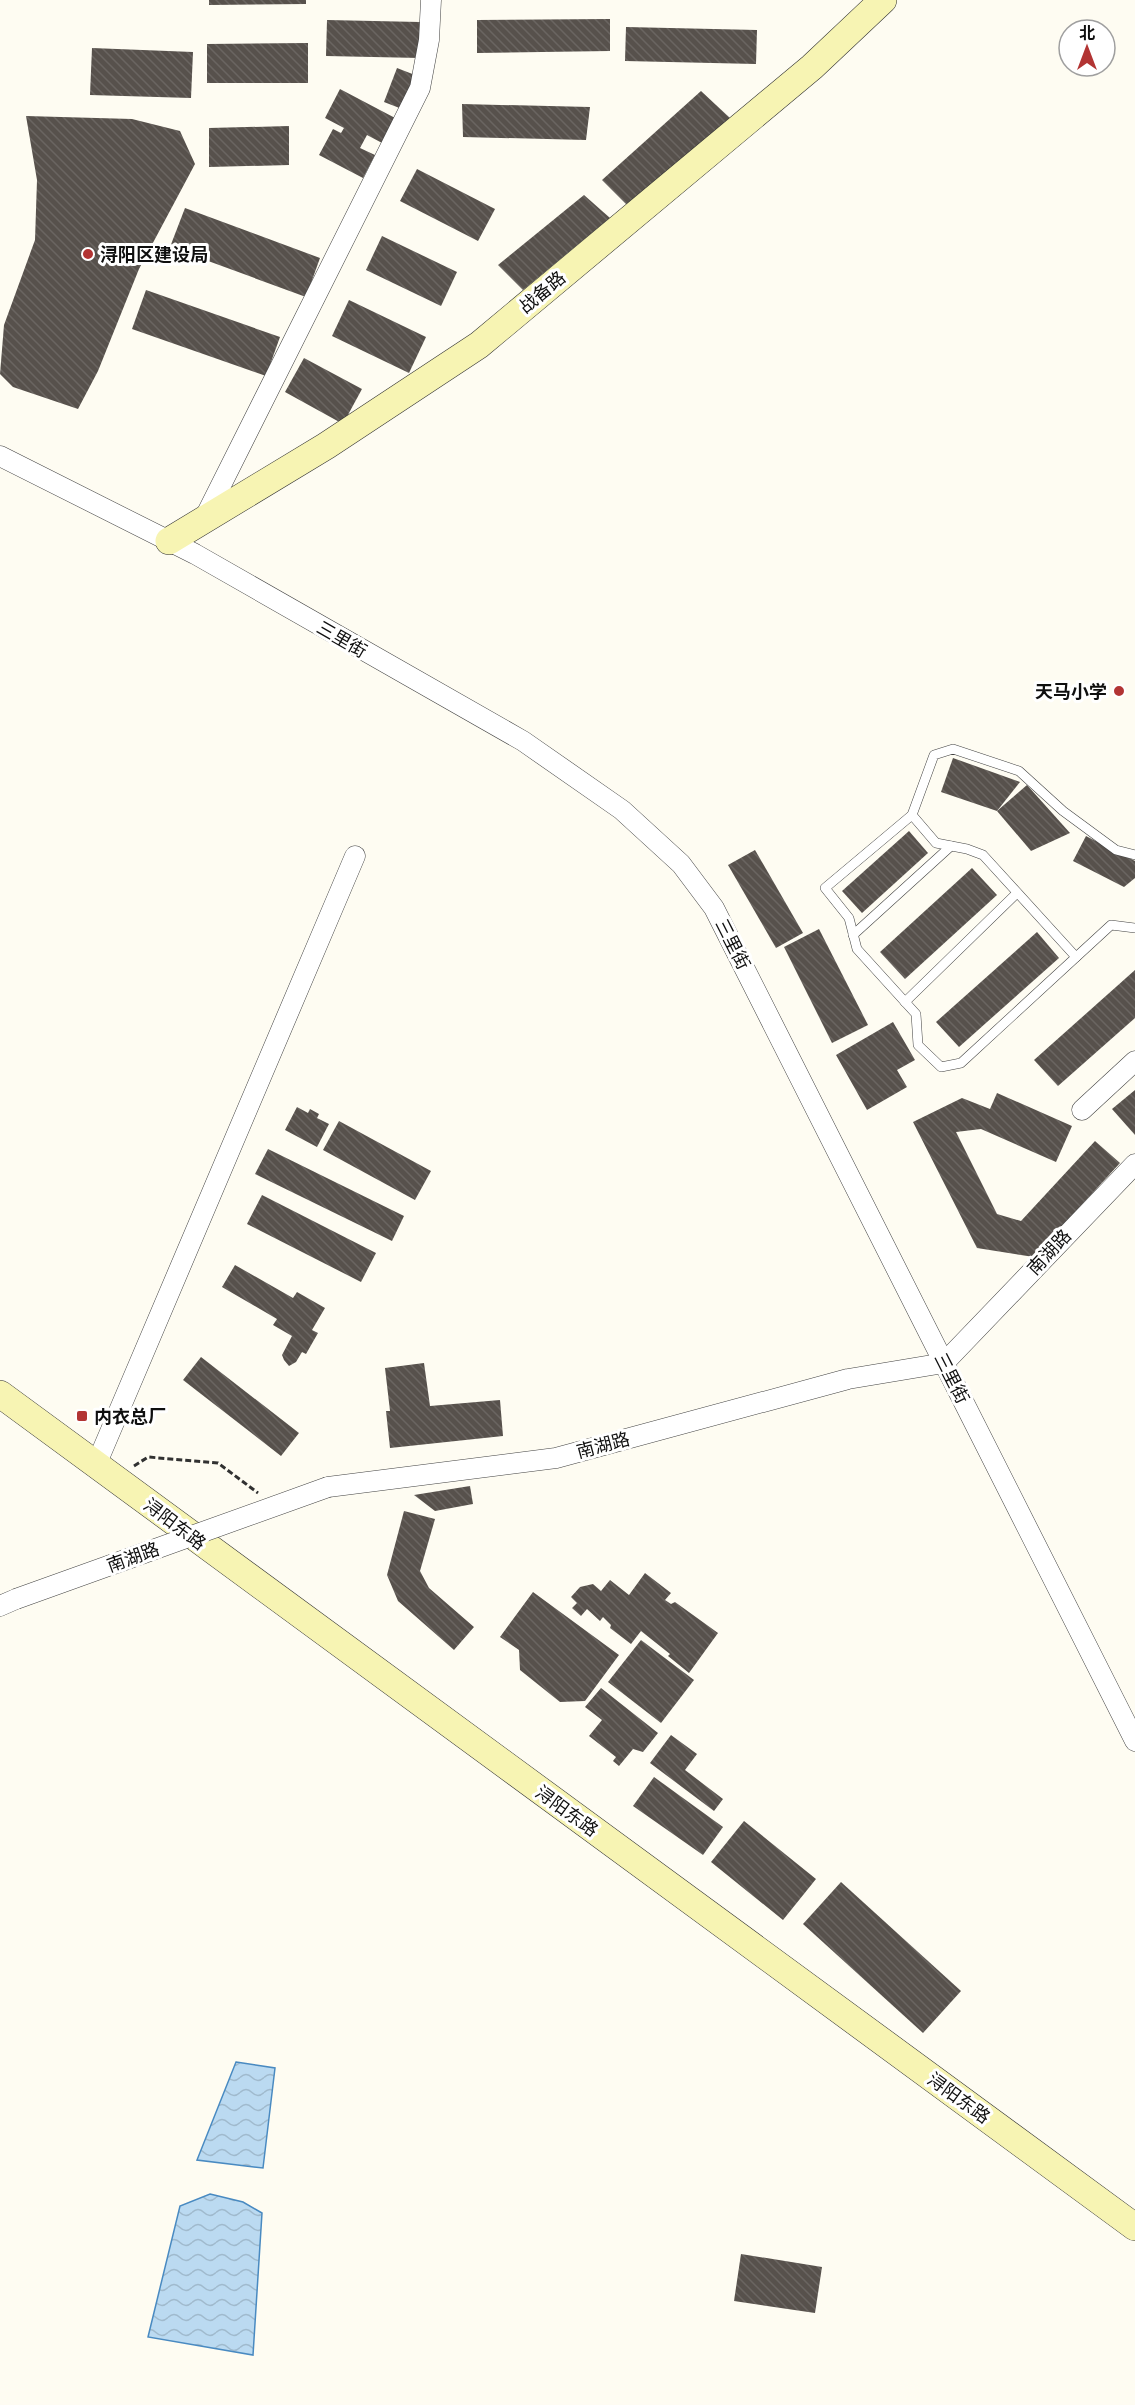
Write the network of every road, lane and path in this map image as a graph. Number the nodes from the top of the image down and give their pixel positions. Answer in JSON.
{"nodes":[{"id":1,"x":431,"y":0,"type":"edge"},
{"id":2,"x":883,"y":0,"type":"edge"},
{"id":3,"x":0,"y":456,"type":"edge"},
{"id":4,"x":203,"y":521,"type":"junction"},
{"id":5,"x":169,"y":541,"type":"junction"},
{"id":6,"x":912,"y":815,"type":"junction"},
{"id":7,"x":951,"y":846,"type":"junction"},
{"id":8,"x":1135,"y":855,"type":"edge"},
{"id":9,"x":355,"y":856,"type":"dead end"},
{"id":10,"x":1017,"y":893,"type":"junction"},
{"id":11,"x":1135,"y":928,"type":"edge"},
{"id":12,"x":853,"y":934,"type":"junction"},
{"id":13,"x":1076,"y":957,"type":"junction"},
{"id":14,"x":905,"y":1002,"type":"junction"},
{"id":15,"x":1135,"y":1061,"type":"edge"},
{"id":16,"x":1082,"y":1110,"type":"dead end"},
{"id":17,"x":1135,"y":1164,"type":"edge"},
{"id":18,"x":944,"y":1363,"type":"junction"},
{"id":19,"x":0,"y":1394,"type":"edge"},
{"id":20,"x":105,"y":1472,"type":"junction"},
{"id":21,"x":274,"y":1506,"type":"junction"},
{"id":22,"x":8,"y":1603,"type":"edge"},
{"id":23,"x":1135,"y":1741,"type":"edge"},
{"id":24,"x":1135,"y":2227,"type":"edge"}],
"edges":[{"from":1,"to":4,"type":"street"},
{"from":2,"to":4,"type":"main road","name":"战备路"},
{"from":3,"to":5,"type":"street","name":"三里街"},
{"from":4,"to":5,"type":"main road","name":"战备路"},
{"from":5,"to":18,"type":"street","name":"三里街"},
{"from":6,"to":7,"type":"lane"},
{"from":6,"to":8,"type":"lane"},
{"from":6,"to":12,"type":"lane"},
{"from":7,"to":10,"type":"lane"},
{"from":7,"to":12,"type":"lane"},
{"from":9,"to":20,"type":"street"},
{"from":10,"to":13,"type":"lane"},
{"from":10,"to":14,"type":"lane"},
{"from":11,"to":13,"type":"lane"},
{"from":12,"to":14,"type":"lane"},
{"from":13,"to":14,"type":"lane"},
{"from":15,"to":16,"type":"street"},
{"from":17,"to":18,"type":"street","name":"南湖路"},
{"from":18,"to":21,"type":"street","name":"南湖路","bridge":true},
{"from":18,"to":23,"type":"street","name":"三里街"},
{"from":19,"to":20,"type":"main road","name":"浔阳东路"},
{"from":20,"to":21,"type":"path"},
{"from":20,"to":24,"type":"main road","name":"浔阳东路"},
{"from":21,"to":22,"type":"street","name":"南湖路","bridge":true}]}
